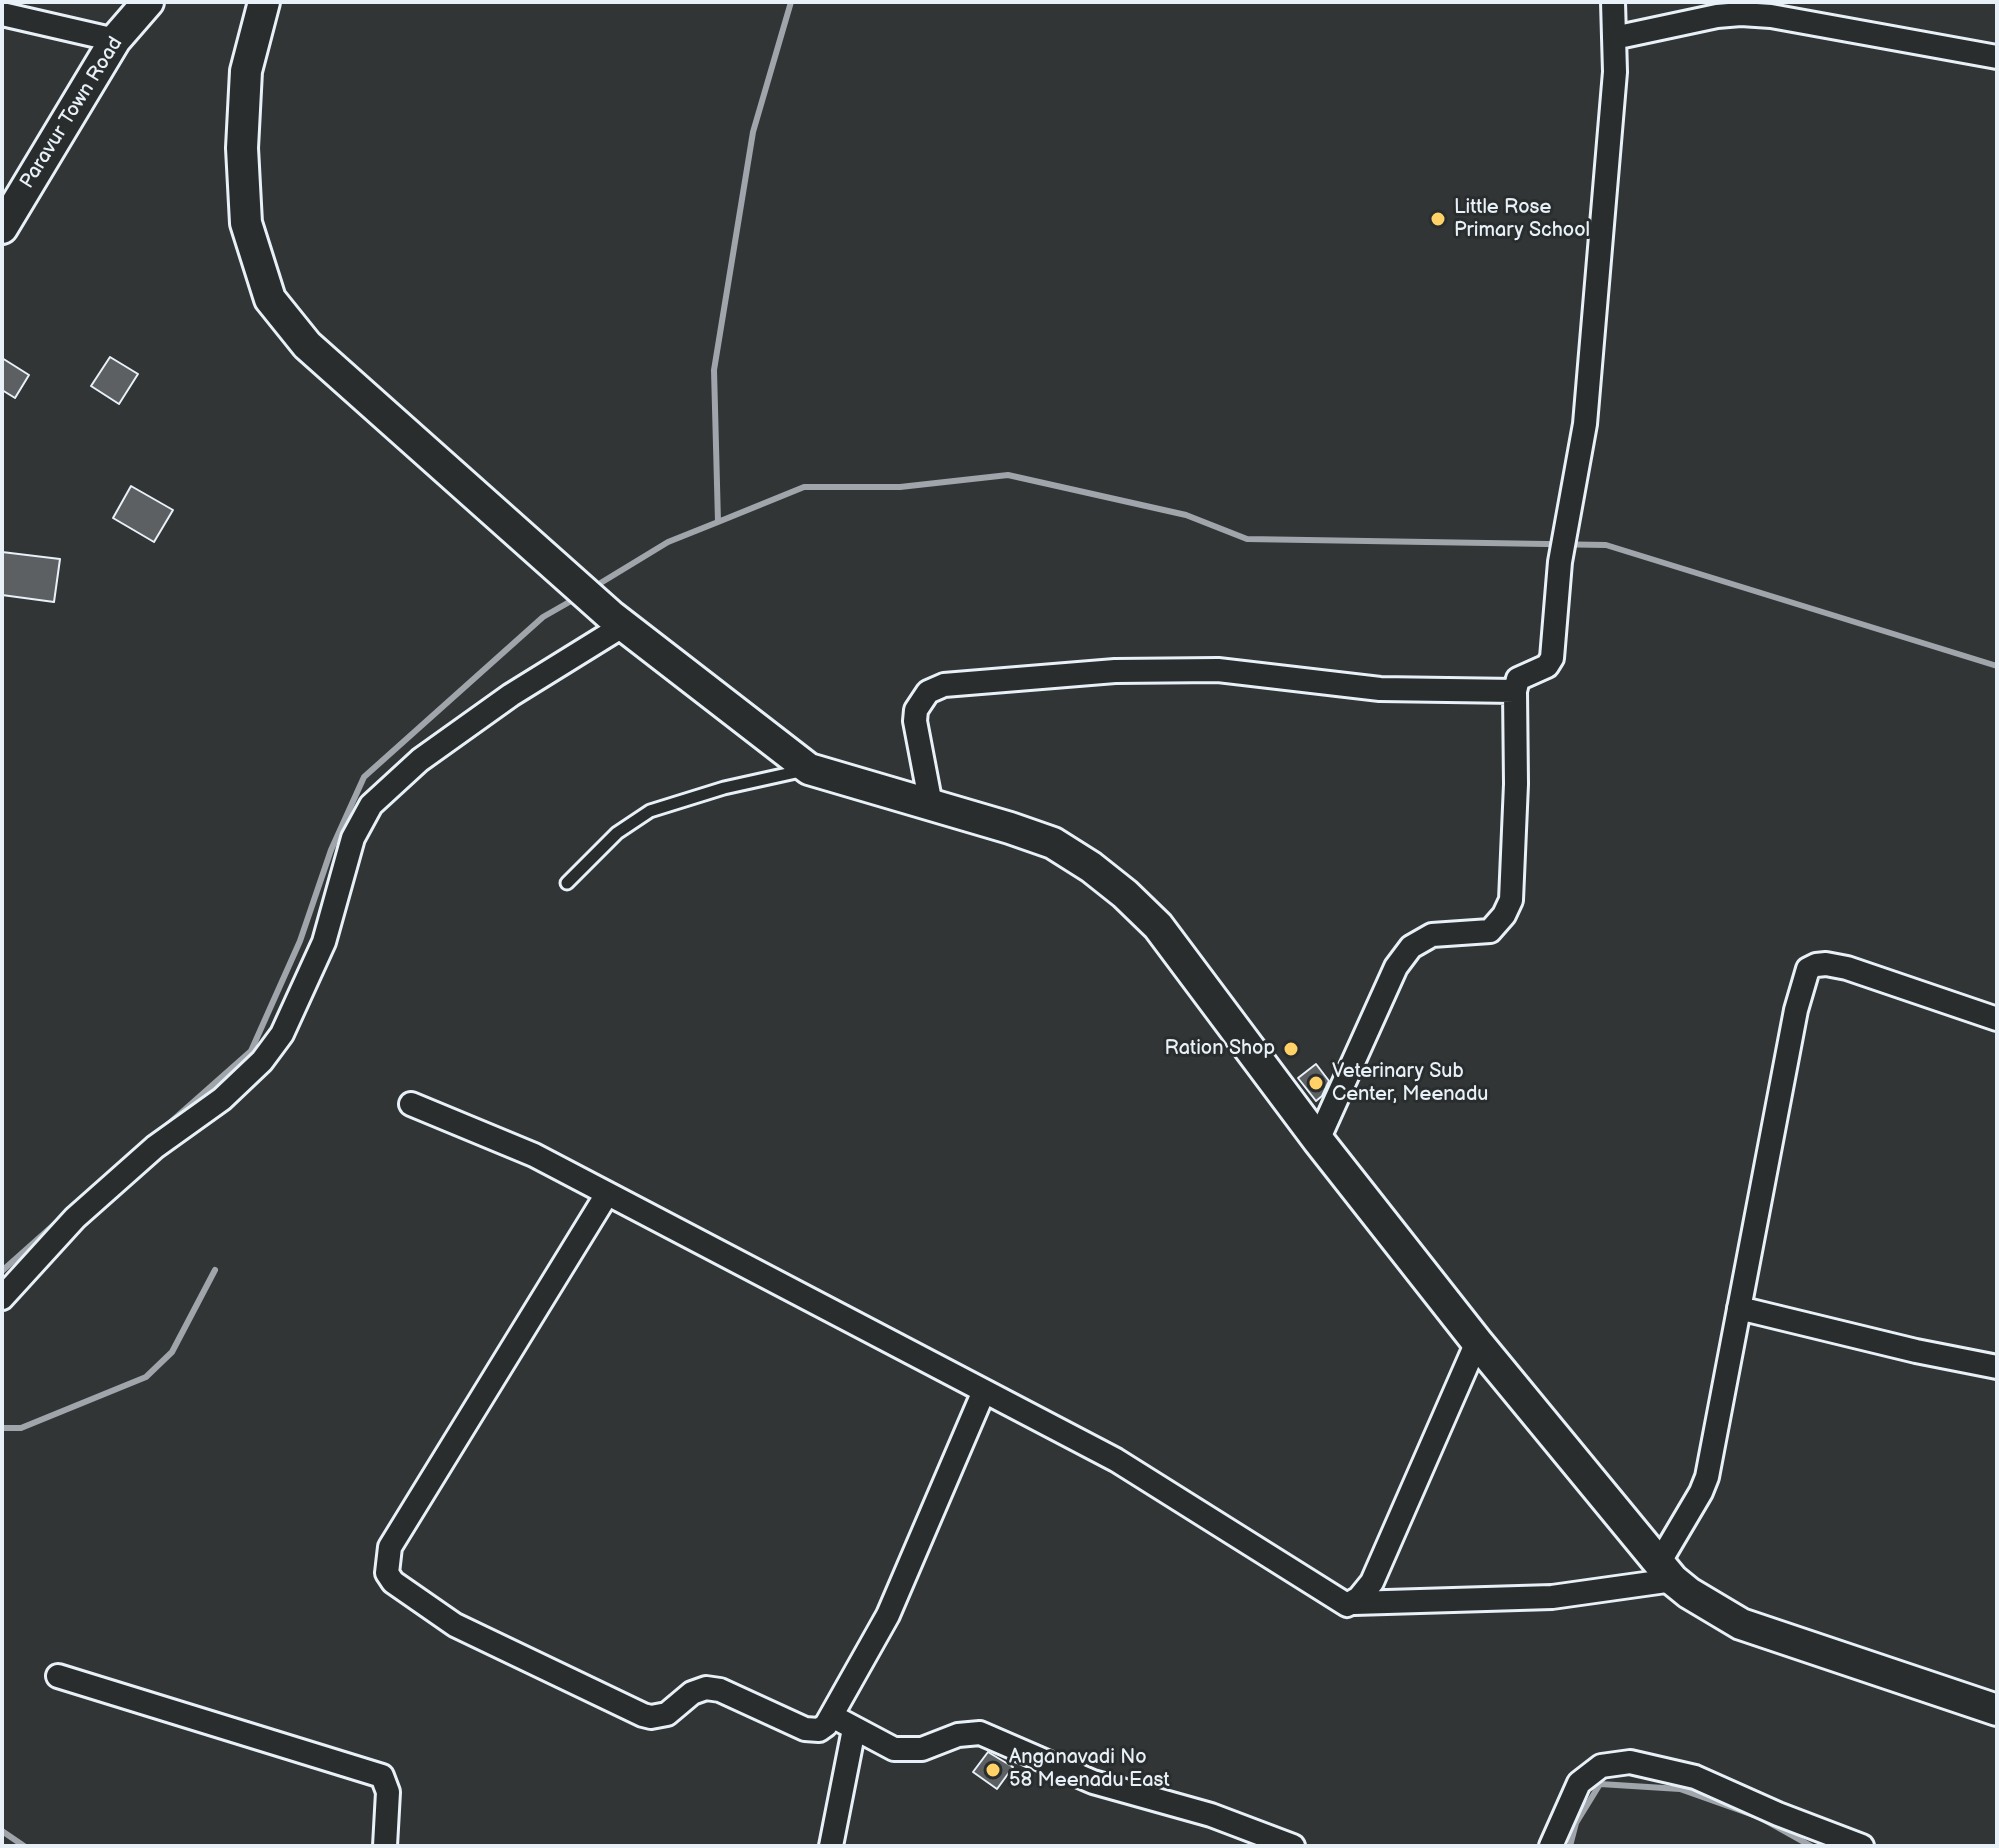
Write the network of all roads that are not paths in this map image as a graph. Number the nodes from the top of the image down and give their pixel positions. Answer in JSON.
{"nodes":[{"id":1,"x":148,"y":2,"type":"edge"},
{"id":2,"x":264,"y":2,"type":"edge"},
{"id":3,"x":1613,"y":2,"type":"edge"},
{"id":4,"x":2,"y":14,"type":"edge"},
{"id":5,"x":1614,"y":38,"type":"junction"},
{"id":6,"x":115,"y":40,"type":"junction"},
{"id":7,"x":1997,"y":57,"type":"edge"},
{"id":8,"x":2,"y":228,"type":"edge"},
{"id":9,"x":617,"y":620,"type":"junction"},
{"id":10,"x":1515,"y":691,"type":"junction"},
{"id":11,"x":809,"y":769,"type":"junction"},
{"id":12,"x":931,"y":805,"type":"junction"},
{"id":13,"x":567,"y":883,"type":"dead end"},
{"id":14,"x":1997,"y":1019,"type":"edge"},
{"id":15,"x":411,"y":1104,"type":"dead end"},
{"id":16,"x":1318,"y":1140,"type":"junction"},
{"id":17,"x":607,"y":1194,"type":"junction"},
{"id":18,"x":2,"y":1298,"type":"edge"},
{"id":19,"x":1739,"y":1308,"type":"junction"},
{"id":20,"x":1477,"y":1342,"type":"junction"},
{"id":21,"x":1997,"y":1367,"type":"edge"},
{"id":22,"x":984,"y":1391,"type":"junction"},
{"id":23,"x":1666,"y":1571,"type":"junction"},
{"id":24,"x":1354,"y":1603,"type":"junction"},
{"id":25,"x":58,"y":1676,"type":"dead end"},
{"id":26,"x":1997,"y":1710,"type":"edge"},
{"id":27,"x":832,"y":1716,"type":"junction"},
{"id":28,"x":854,"y":1729,"type":"junction"},
{"id":29,"x":385,"y":1846,"type":"edge"},
{"id":30,"x":831,"y":1846,"type":"edge"},
{"id":31,"x":1293,"y":1846,"type":"edge"},
{"id":32,"x":1551,"y":1846,"type":"edge"},
{"id":33,"x":1862,"y":1846,"type":"edge"}],
"edges":[{"from":1,"to":6,"type":"street","name":"Paravur Town Road"},
{"from":2,"to":9,"type":"street"},
{"from":3,"to":5,"type":"street"},
{"from":4,"to":6,"type":"street"},
{"from":5,"to":7,"type":"street"},
{"from":5,"to":10,"type":"street"},
{"from":6,"to":8,"type":"street","name":"Paravur Town Road"},
{"from":9,"to":11,"type":"street"},
{"from":9,"to":18,"type":"street"},
{"from":10,"to":12,"type":"street"},
{"from":10,"to":16,"type":"street"},
{"from":11,"to":12,"type":"street"},
{"from":11,"to":13,"type":"lane"},
{"from":12,"to":16,"type":"street"},
{"from":14,"to":19,"type":"street"},
{"from":15,"to":17,"type":"street"},
{"from":16,"to":20,"type":"street"},
{"from":17,"to":22,"type":"street"},
{"from":17,"to":27,"type":"street"},
{"from":19,"to":21,"type":"street"},
{"from":19,"to":23,"type":"street"},
{"from":20,"to":23,"type":"street"},
{"from":20,"to":24,"type":"street"},
{"from":22,"to":24,"type":"street"},
{"from":22,"to":27,"type":"street"},
{"from":23,"to":24,"type":"street"},
{"from":23,"to":26,"type":"street"},
{"from":25,"to":29,"type":"street"},
{"from":27,"to":28,"type":"street"},
{"from":28,"to":30,"type":"street"},
{"from":28,"to":31,"type":"street"},
{"from":32,"to":33,"type":"street"}]}
